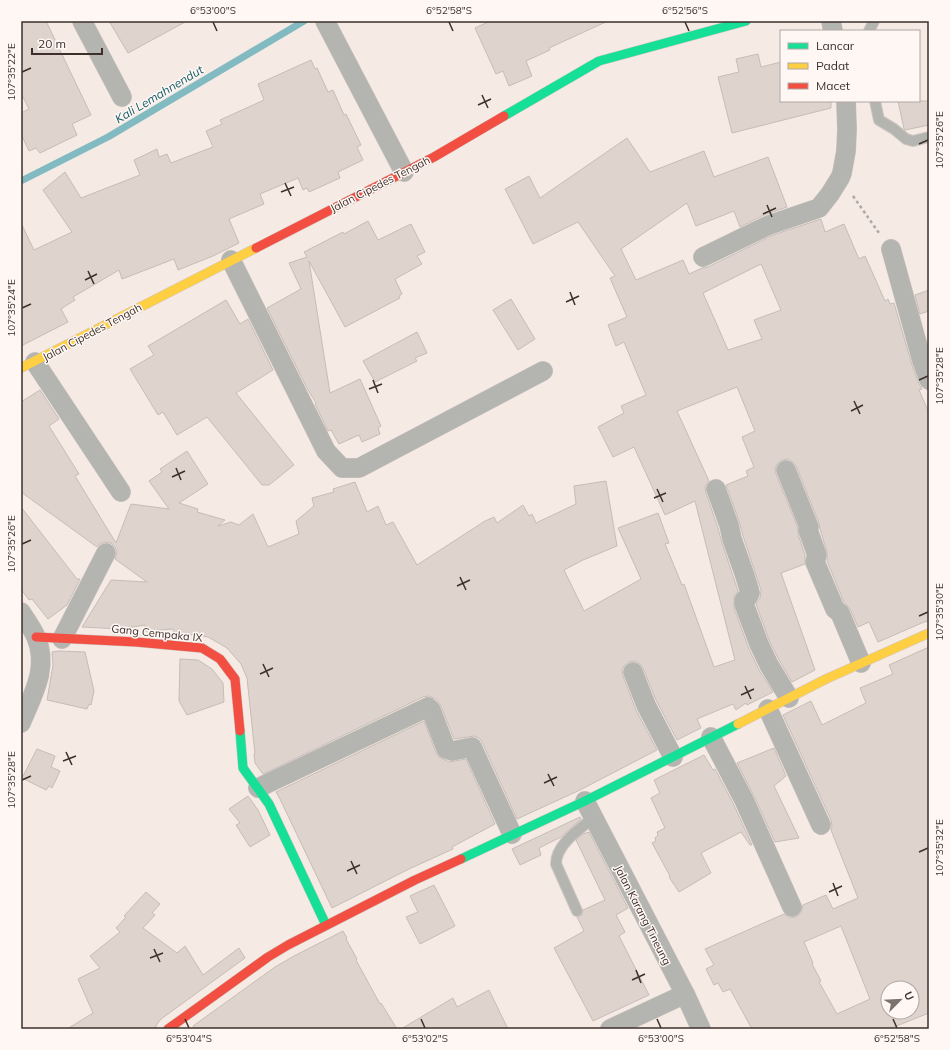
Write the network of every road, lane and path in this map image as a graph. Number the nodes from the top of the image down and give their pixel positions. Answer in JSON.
{"nodes":[{"id":1,"x":82,"y":21,"type":"edge"},
{"id":2,"x":746,"y":21,"type":"edge"},
{"id":3,"x":874,"y":21,"type":"edge"},
{"id":4,"x":326,"y":23,"type":"edge"},
{"id":5,"x":870,"y":30,"type":"edge"},
{"id":6,"x":122,"y":97,"type":"dead end"},
{"id":7,"x":846,"y":102,"type":"edge"},
{"id":8,"x":875,"y":102,"type":"edge"},
{"id":9,"x":929,"y":137,"type":"edge"},
{"id":10,"x":404,"y":172,"type":"junction"},
{"id":11,"x":840,"y":178,"type":"junction"},
{"id":12,"x":891,"y":249,"type":"joint"},
{"id":13,"x":703,"y":257,"type":"dead end"},
{"id":14,"x":231,"y":260,"type":"junction"},
{"id":15,"x":28,"y":365,"type":"edge"},
{"id":16,"x":543,"y":371,"type":"dead end"},
{"id":17,"x":929,"y":380,"type":"edge"},
{"id":18,"x":786,"y":470,"type":"dead end"},
{"id":19,"x":716,"y":489,"type":"dead end"},
{"id":20,"x":121,"y":492,"type":"dead end"},
{"id":21,"x":106,"y":553,"type":"dead end"},
{"id":22,"x":21,"y":612,"type":"edge"},
{"id":23,"x":929,"y":633,"type":"edge"},
{"id":24,"x":36,"y":637,"type":"junction"},
{"id":25,"x":62,"y":638,"type":"junction"},
{"id":26,"x":861,"y":663,"type":"junction"},
{"id":27,"x":633,"y":672,"type":"dead end"},
{"id":28,"x":789,"y":698,"type":"junction"},
{"id":29,"x":768,"y":708,"type":"junction"},
{"id":30,"x":21,"y":723,"type":"edge"},
{"id":31,"x":711,"y":737,"type":"junction"},
{"id":32,"x":673,"y":757,"type":"junction"},
{"id":33,"x":258,"y":788,"type":"junction"},
{"id":34,"x":589,"y":810,"type":"junction"},
{"id":35,"x":821,"y":825,"type":"dead end"},
{"id":36,"x":512,"y":834,"type":"junction"},
{"id":37,"x":792,"y":907,"type":"dead end"},
{"id":38,"x":577,"y":912,"type":"dead end"},
{"id":39,"x":326,"y":926,"type":"junction"},
{"id":40,"x":685,"y":994,"type":"junction"},
{"id":41,"x":168,"y":1029,"type":"edge"},
{"id":42,"x":610,"y":1029,"type":"edge"},
{"id":43,"x":701,"y":1029,"type":"edge"}],
"edges":[{"from":1,"to":6,"type":"street"},
{"from":2,"to":10,"type":"street","name":"Jalan Cipedes Tengah"},
{"from":3,"to":5,"type":"lane"},
{"from":4,"to":10,"type":"street"},
{"from":7,"to":11,"type":"street"},
{"from":8,"to":9,"type":"lane"},
{"from":10,"to":14,"type":"street","name":"Jalan Cipedes Tengah"},
{"from":11,"to":12,"type":"path"},
{"from":11,"to":13,"type":"street"},
{"from":12,"to":17,"type":"street"},
{"from":14,"to":15,"type":"street","name":"Jalan Cipedes Tengah"},
{"from":14,"to":16,"type":"street"},
{"from":15,"to":20,"type":"street"},
{"from":18,"to":26,"type":"street"},
{"from":19,"to":28,"type":"street"},
{"from":21,"to":25,"type":"street"},
{"from":22,"to":24,"type":"street"},
{"from":23,"to":26,"type":"street"},
{"from":24,"to":25,"type":"street","name":"Gang Cempaka IX"},
{"from":24,"to":30,"type":"street"},
{"from":25,"to":33,"type":"street","name":"Gang Cempaka IX"},
{"from":26,"to":28,"type":"street"},
{"from":27,"to":32,"type":"street"},
{"from":28,"to":29,"type":"street"},
{"from":29,"to":31,"type":"street"},
{"from":29,"to":35,"type":"street"},
{"from":31,"to":32,"type":"street"},
{"from":31,"to":37,"type":"street"},
{"from":32,"to":34,"type":"street"},
{"from":33,"to":36,"type":"street"},
{"from":33,"to":39,"type":"street","name":"Gang Cempaka IX"},
{"from":34,"to":36,"type":"street"},
{"from":34,"to":38,"type":"lane"},
{"from":34,"to":40,"type":"street","name":"Jalan Karang Tineung"},
{"from":36,"to":39,"type":"street"},
{"from":39,"to":41,"type":"street"},
{"from":40,"to":42,"type":"street"},
{"from":40,"to":43,"type":"street","name":"Jalan Karang Tineung"}]}
